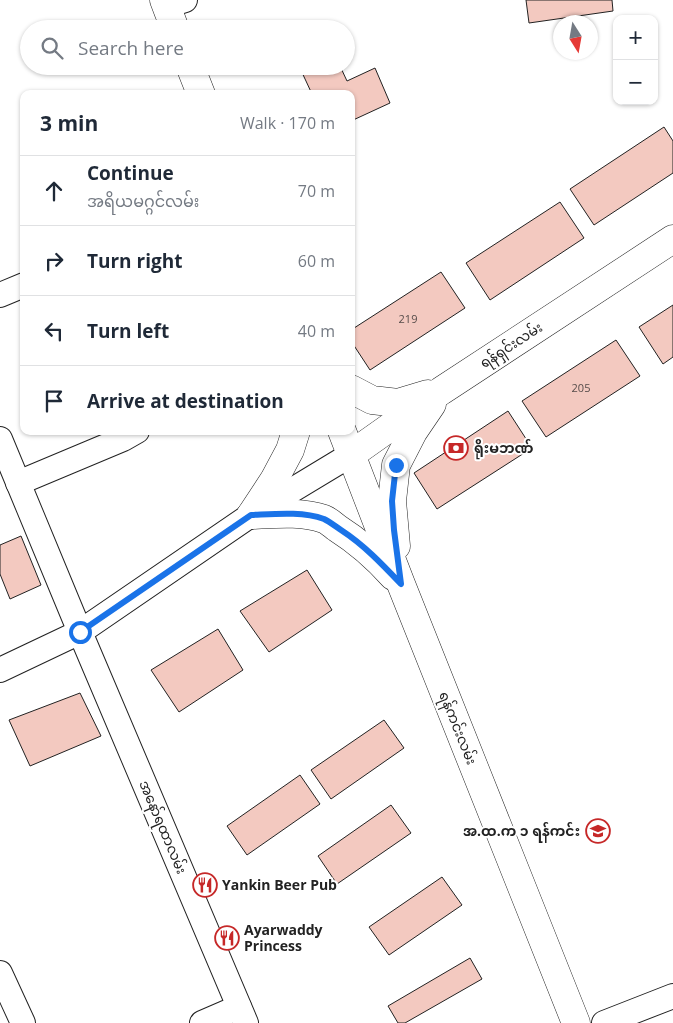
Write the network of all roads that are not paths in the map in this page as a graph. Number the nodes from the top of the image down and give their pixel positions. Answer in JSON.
{"nodes":[{"id":1,"x":194,"y":75,"type":"edge"},
{"id":2,"x":199,"y":90,"type":"edge"},
{"id":3,"x":673,"y":239,"type":"edge"},
{"id":4,"x":20,"y":287,"type":"edge"},
{"id":5,"x":0,"y":295,"type":"edge"},
{"id":6,"x":441,"y":390,"type":"junction"},
{"id":7,"x":355,"y":392,"type":"edge"},
{"id":8,"x":130,"y":435,"type":"edge"},
{"id":9,"x":295,"y":435,"type":"edge"},
{"id":10,"x":0,"y":439,"type":"edge"},
{"id":11,"x":347,"y":442,"type":"edge"},
{"id":12,"x":18,"y":483,"type":"junction"},
{"id":13,"x":251,"y":515,"type":"junction"},
{"id":14,"x":401,"y":584,"type":"junction"},
{"id":15,"x":80,"y":632,"type":"junction"},
{"id":16,"x":0,"y":670,"type":"edge"},
{"id":17,"x":0,"y":973,"type":"edge"},
{"id":18,"x":673,"y":996,"type":"edge"},
{"id":19,"x":242,"y":1015,"type":"edge"},
{"id":20,"x":22,"y":1023,"type":"edge"},
{"id":21,"x":202,"y":1023,"type":"edge"},
{"id":22,"x":576,"y":1023,"type":"edge"},
{"id":23,"x":604,"y":1023,"type":"edge"}],
"edges":[{"from":1,"to":2,"type":"main road"},
{"from":3,"to":6,"type":"main road","name":"ရန်ရှင်းလမ်း"},
{"from":4,"to":5,"type":"street"},
{"from":6,"to":7,"type":"main road"},
{"from":6,"to":11,"type":"main road","name":"ရန်ရှင်းလမ်း"},
{"from":6,"to":14,"type":"main road"},
{"from":8,"to":12,"type":"street"},
{"from":9,"to":13,"type":"main road"},
{"from":10,"to":12,"type":"street","name":"အနော်ရထာလမ်း"},
{"from":11,"to":13,"type":"street"},
{"from":11,"to":14,"type":"main road","name":"ရန်ကင်းလမ်း"},
{"from":12,"to":15,"type":"street","name":"အနော်ရထာလမ်း"},
{"from":13,"to":14,"type":"main road"},
{"from":13,"to":15,"type":"street"},
{"from":14,"to":22,"type":"main road","name":"ရန်ကင်းလမ်း"},
{"from":15,"to":16,"type":"street"},
{"from":15,"to":19,"type":"street","name":"အနော်ရထာလမ်း"},
{"from":17,"to":20,"type":"street"},
{"from":18,"to":23,"type":"street"},
{"from":19,"to":21,"type":"street"}]}
